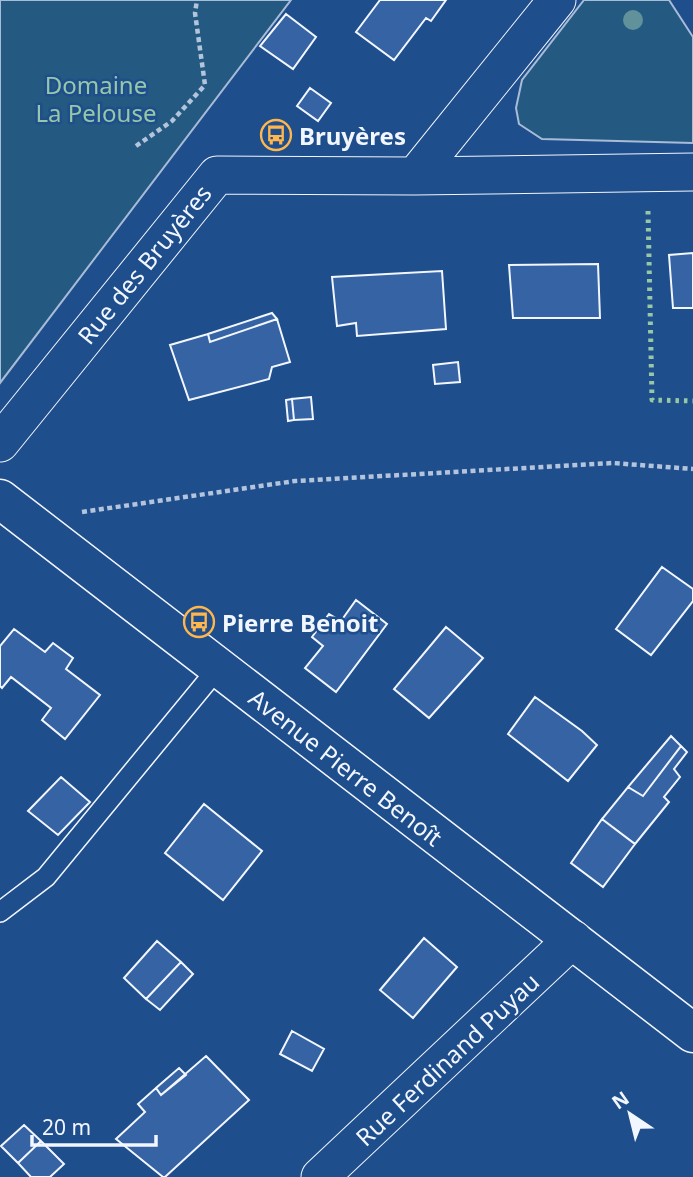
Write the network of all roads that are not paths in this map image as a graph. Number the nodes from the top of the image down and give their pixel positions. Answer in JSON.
{"nodes":[{"id":1,"x":557,"y":0,"type":"edge"},
{"id":2,"x":693,"y":172,"type":"edge"},
{"id":3,"x":415,"y":176,"type":"junction"},
{"id":4,"x":0,"y":443,"type":"edge"},
{"id":5,"x":0,"y":499,"type":"edge"},
{"id":6,"x":218,"y":668,"type":"junction"},
{"id":7,"x":0,"y":912,"type":"edge"},
{"id":8,"x":572,"y":939,"type":"junction"},
{"id":9,"x":693,"y":1033,"type":"edge"},
{"id":10,"x":320,"y":1177,"type":"edge"}],
"edges":[{"from":1,"to":3,"type":"street"},
{"from":2,"to":3,"type":"street","name":"Rue des Bruyères"},
{"from":3,"to":4,"type":"street","name":"Rue des Bruyères"},
{"from":5,"to":6,"type":"main road","name":"Avenue Pierre Benoît"},
{"from":6,"to":7,"type":"lane"},
{"from":6,"to":8,"type":"main road","name":"Avenue Pierre Benoît"},
{"from":8,"to":9,"type":"main road","name":"Avenue Pierre Benoît"},
{"from":8,"to":10,"type":"street","name":"Rue Ferdinand Puyau"}]}
